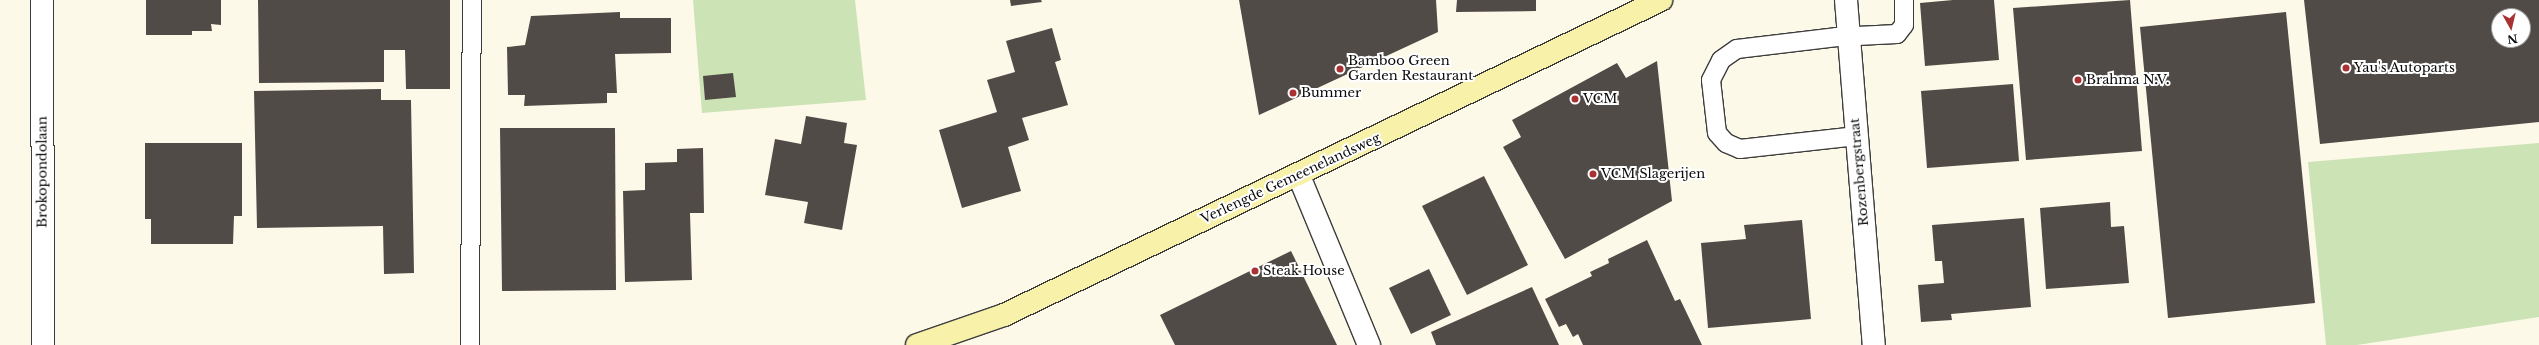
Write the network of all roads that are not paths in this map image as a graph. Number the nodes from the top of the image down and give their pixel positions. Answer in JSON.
{"nodes":[{"id":1,"x":42,"y":0,"type":"edge"},
{"id":2,"x":472,"y":0,"type":"edge"},
{"id":3,"x":1846,"y":0,"type":"edge"},
{"id":4,"x":1904,"y":0,"type":"edge"},
{"id":5,"x":1655,"y":1,"type":"edge"},
{"id":6,"x":1849,"y":36,"type":"junction"},
{"id":7,"x":1857,"y":136,"type":"junction"},
{"id":8,"x":1299,"y":176,"type":"junction"},
{"id":9,"x":43,"y":345,"type":"edge"},
{"id":10,"x":470,"y":345,"type":"edge"},
{"id":11,"x":917,"y":345,"type":"edge"},
{"id":12,"x":1369,"y":345,"type":"edge"},
{"id":13,"x":1874,"y":345,"type":"edge"}],
"edges":[{"from":1,"to":9,"type":"street","name":"Brokopondolaan"},
{"from":2,"to":10,"type":"lane"},
{"from":3,"to":6,"type":"street","name":"Rozenbergstraat"},
{"from":4,"to":6,"type":"lane"},
{"from":5,"to":8,"type":"street","name":"Verlengde Gemeenelandsweg"},
{"from":6,"to":7,"type":"street","name":"Rozenbergstraat"},
{"from":6,"to":7,"type":"lane"},
{"from":7,"to":13,"type":"street","name":"Rozenbergstraat"},
{"from":8,"to":11,"type":"street","name":"Verlengde Gemeenelandsweg"},
{"from":8,"to":12,"type":"street"}]}
